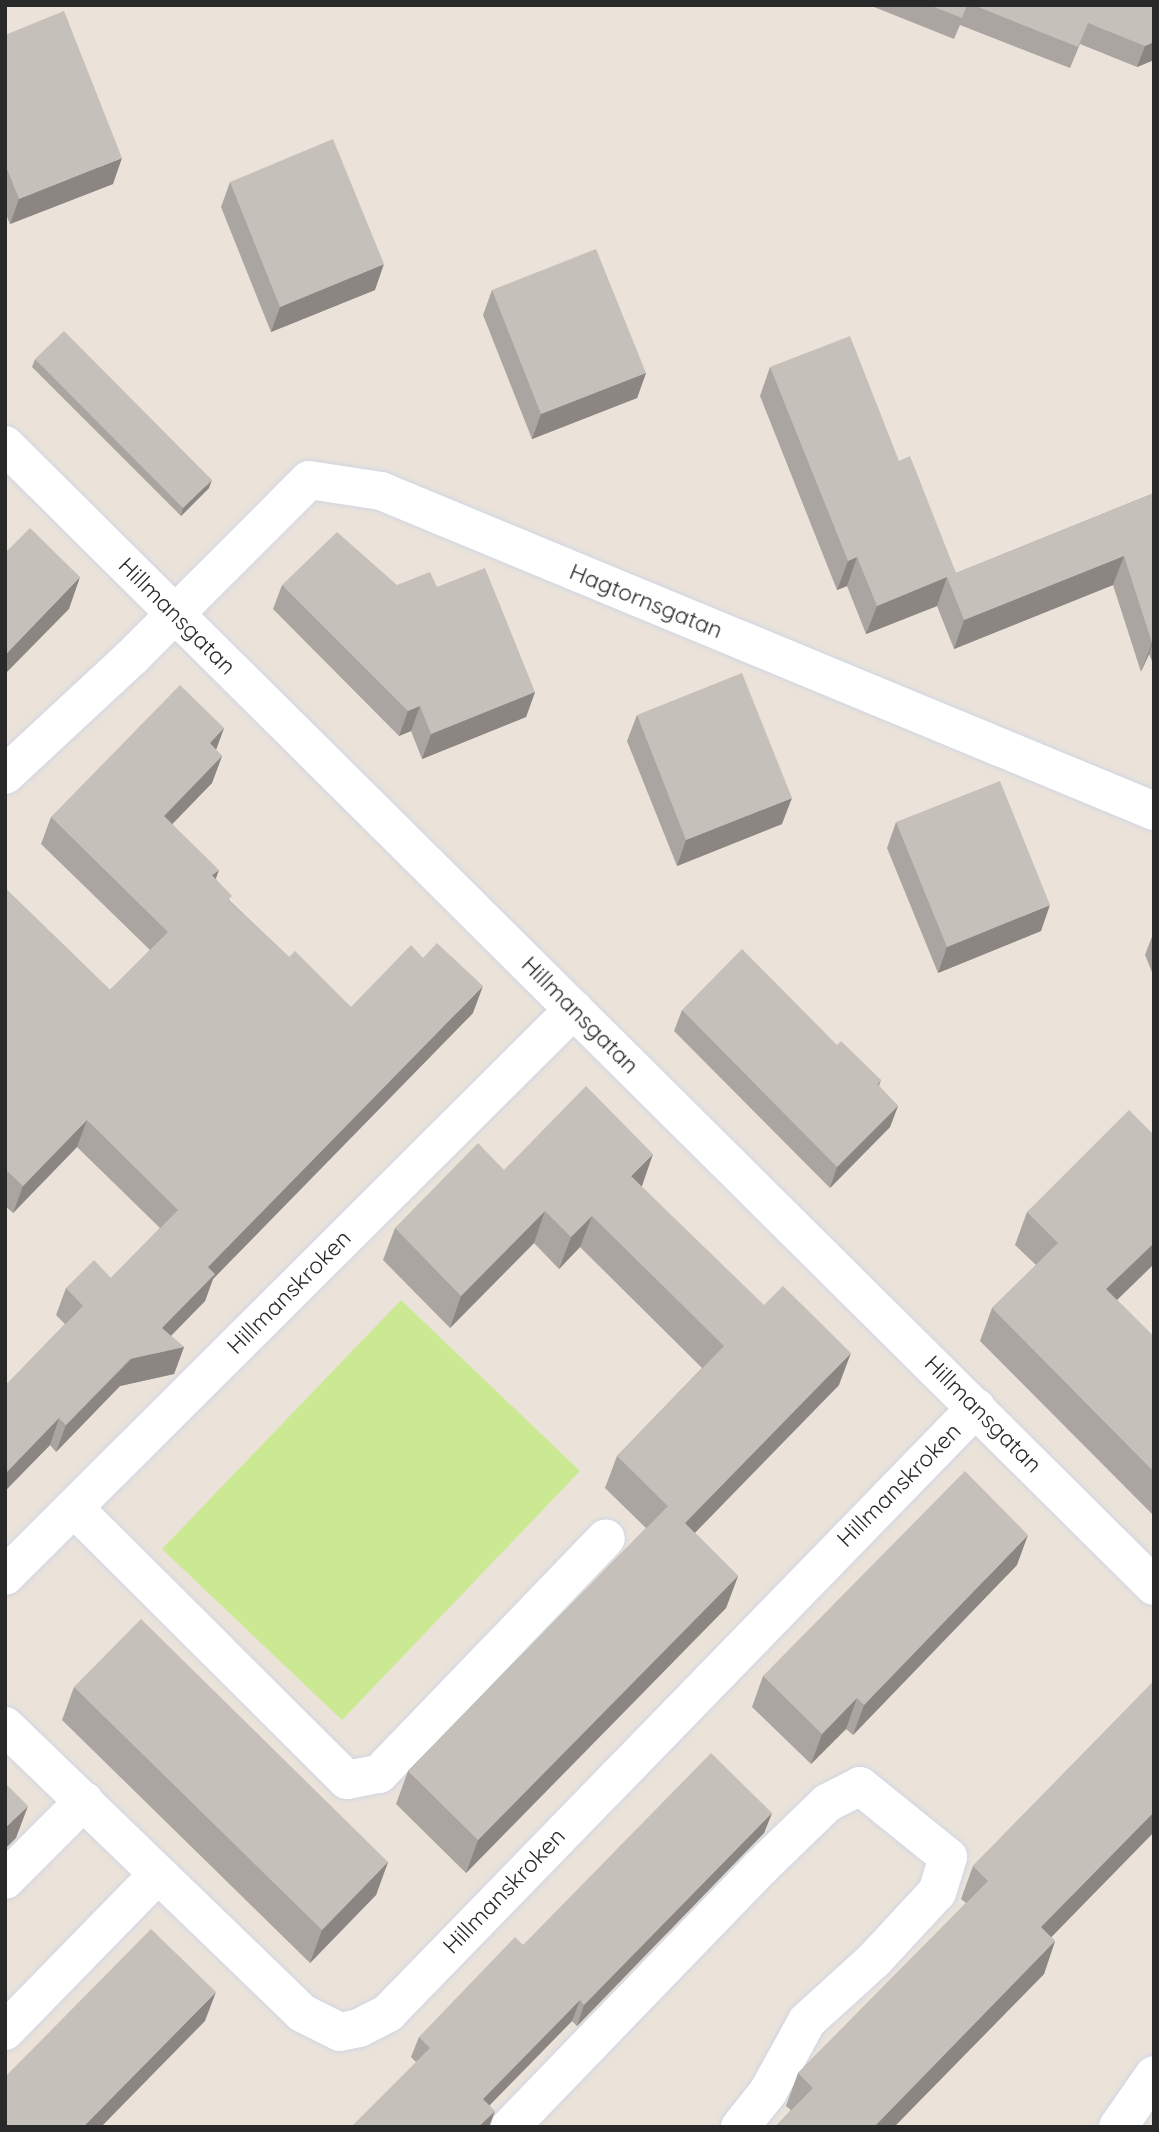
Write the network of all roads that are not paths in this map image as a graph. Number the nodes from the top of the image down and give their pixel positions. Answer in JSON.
{"nodes":[{"id":1,"x":5,"y":445,"type":"edge"},
{"id":2,"x":175,"y":614,"type":"junction"},
{"id":3,"x":5,"y":775,"type":"edge"},
{"id":4,"x":1154,"y":811,"type":"edge"},
{"id":5,"x":573,"y":1009,"type":"junction"},
{"id":6,"x":976,"y":1408,"type":"junction"},
{"id":7,"x":75,"y":1509,"type":"junction"},
{"id":8,"x":606,"y":1538,"type":"dead end"},
{"id":9,"x":5,"y":1576,"type":"edge"},
{"id":10,"x":1154,"y":1586,"type":"edge"},
{"id":11,"x":5,"y":1726,"type":"edge"},
{"id":12,"x":85,"y":1801,"type":"junction"},
{"id":13,"x":158,"y":1874,"type":"junction"},
{"id":14,"x":5,"y":1880,"type":"edge"},
{"id":15,"x":5,"y":2031,"type":"edge"},
{"id":16,"x":1154,"y":2075,"type":"edge"},
{"id":17,"x":510,"y":2127,"type":"edge"},
{"id":18,"x":740,"y":2127,"type":"edge"},
{"id":19,"x":1118,"y":2127,"type":"edge"}],
"edges":[{"from":1,"to":2,"type":"street","name":"Hillmansgatan"},
{"from":2,"to":3,"type":"street"},
{"from":2,"to":4,"type":"street","name":"Hagtornsgatan"},
{"from":2,"to":5,"type":"street","name":"Hillmansgatan"},
{"from":5,"to":6,"type":"street","name":"Hillmansgatan"},
{"from":5,"to":7,"type":"street","name":"Hillmanskroken"},
{"from":6,"to":10,"type":"street","name":"Hillmansgatan"},
{"from":6,"to":13,"type":"street","name":"Hillmanskroken"},
{"from":7,"to":8,"type":"street"},
{"from":7,"to":9,"type":"street","name":"Hillmanskroken"},
{"from":11,"to":12,"type":"street","name":"Hillmanskroken"},
{"from":12,"to":13,"type":"street","name":"Hillmanskroken"},
{"from":12,"to":14,"type":"street"},
{"from":13,"to":15,"type":"street"},
{"from":16,"to":19,"type":"street"},
{"from":17,"to":18,"type":"street"}]}
